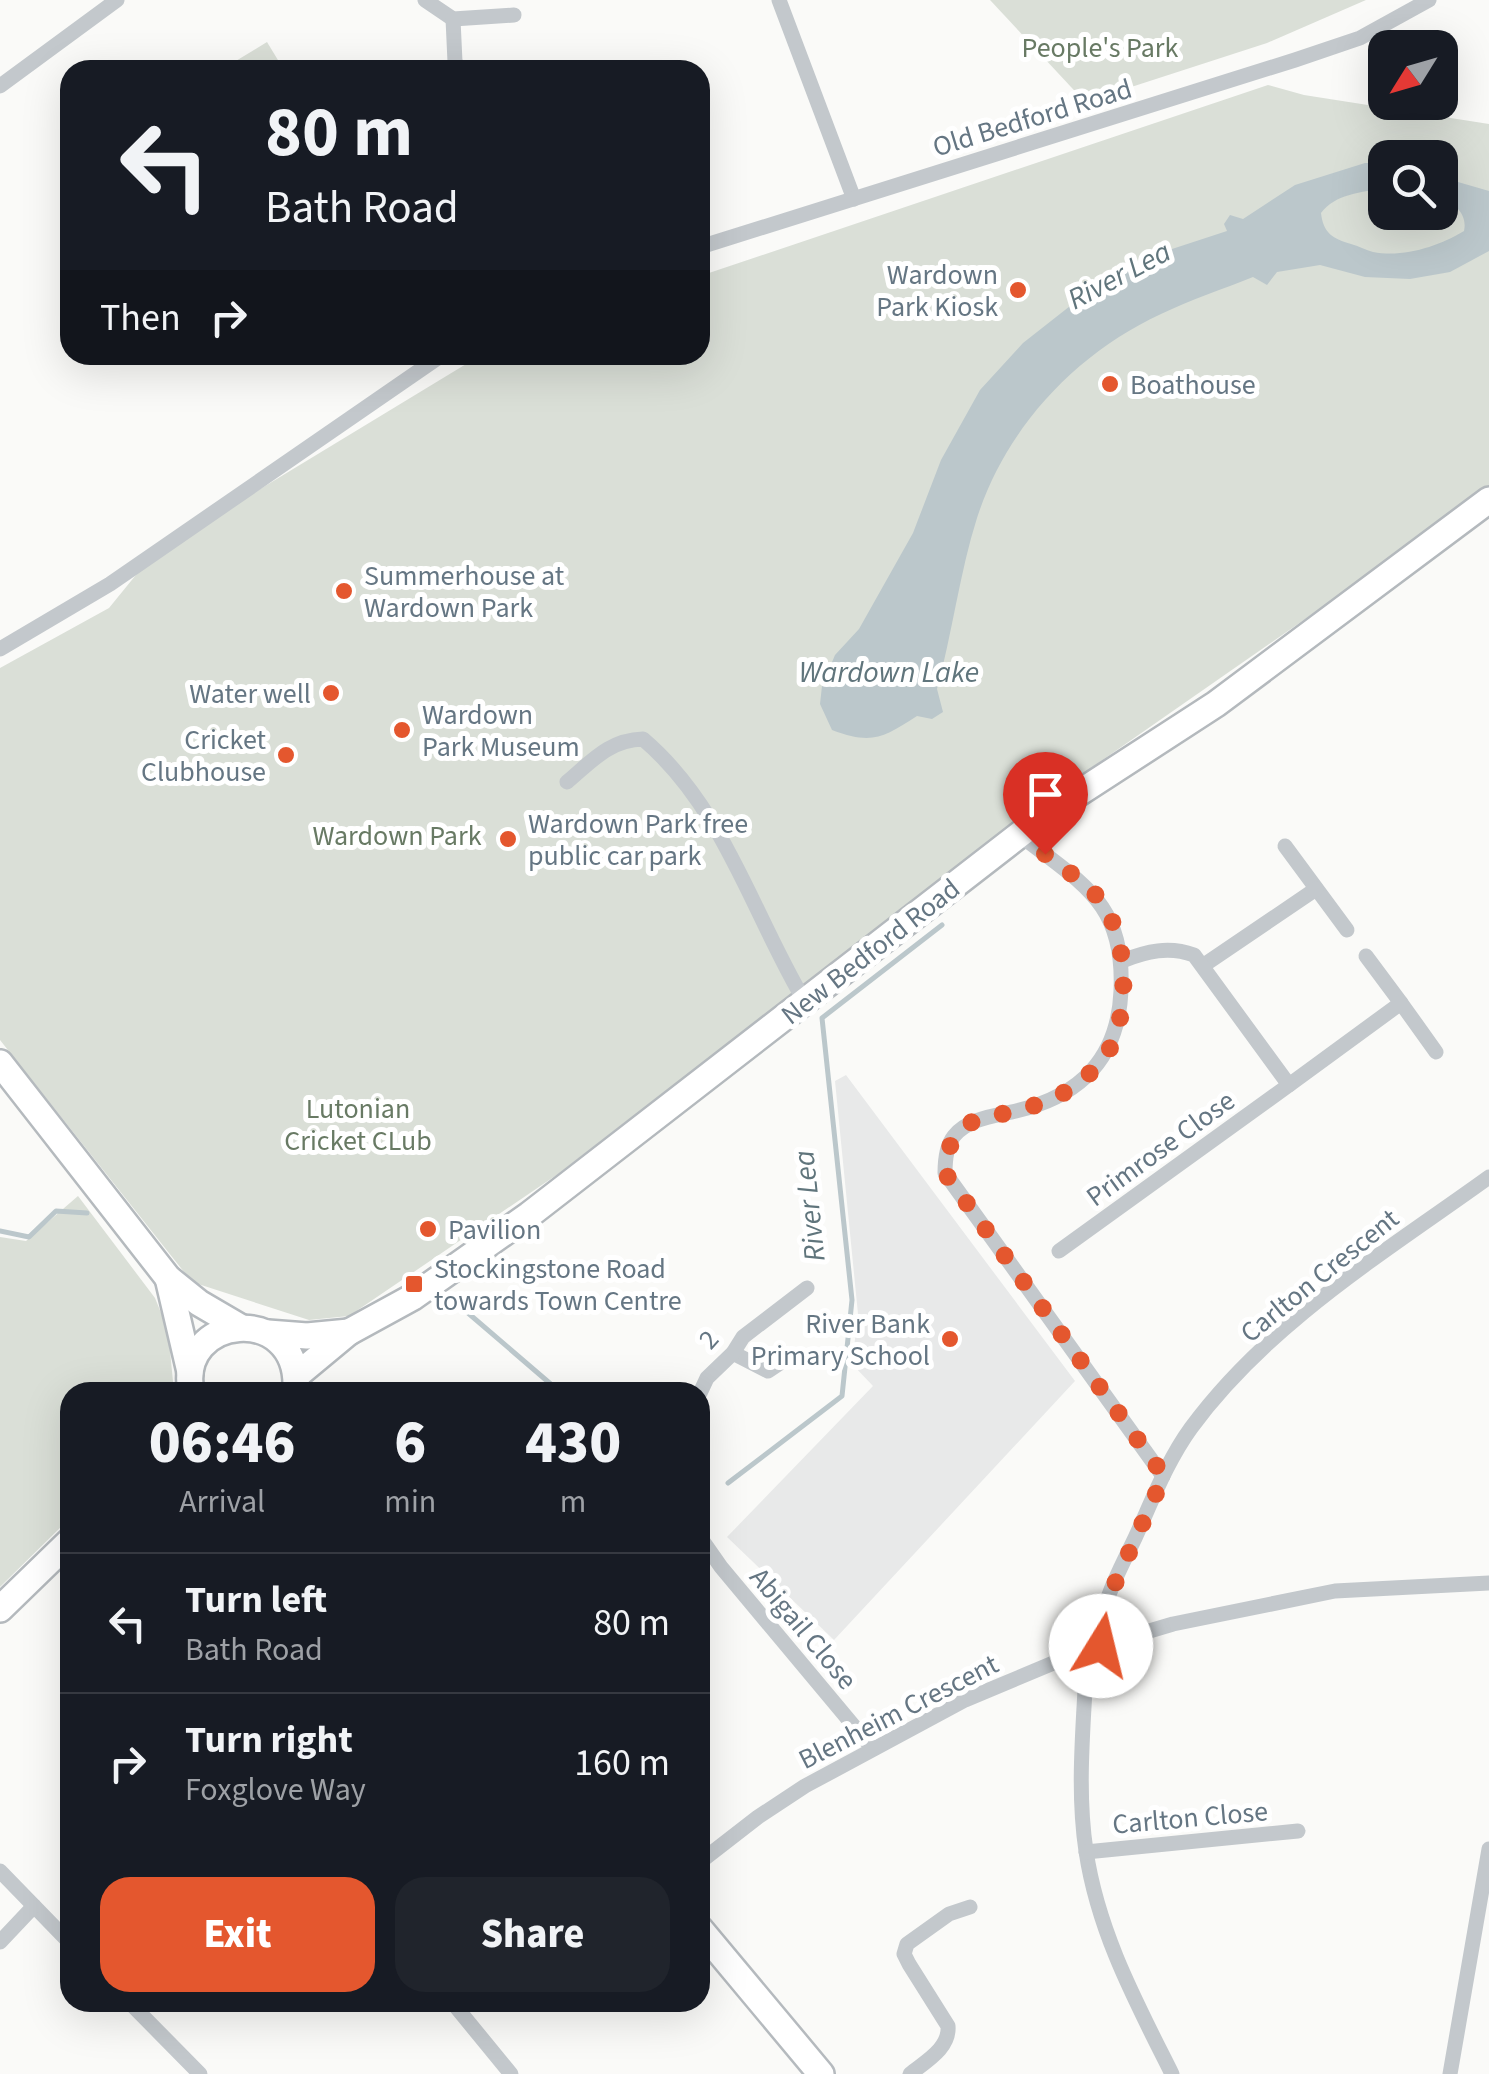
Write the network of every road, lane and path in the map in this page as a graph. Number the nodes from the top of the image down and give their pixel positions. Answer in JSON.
{"nodes":[{"id":1,"x":116,"y":0,"type":"edge"},
{"id":2,"x":425,"y":0,"type":"edge"},
{"id":3,"x":778,"y":0,"type":"edge"},
{"id":4,"x":1429,"y":0,"type":"edge"},
{"id":5,"x":514,"y":15,"type":"dead end"},
{"id":6,"x":454,"y":19,"type":"junction"},
{"id":7,"x":455,"y":60,"type":"edge"},
{"id":8,"x":0,"y":86,"type":"edge"},
{"id":9,"x":854,"y":199,"type":"junction"},
{"id":10,"x":710,"y":243,"type":"edge"},
{"id":11,"x":427,"y":365,"type":"edge"},
{"id":12,"x":1489,"y":500,"type":"edge"},
{"id":13,"x":0,"y":649,"type":"edge"},
{"id":14,"x":567,"y":782,"type":"dead end"},
{"id":15,"x":1020,"y":835,"type":"junction"},
{"id":16,"x":1285,"y":846,"type":"dead end"},
{"id":17,"x":1316,"y":889,"type":"junction"},
{"id":18,"x":1347,"y":930,"type":"dead end"},
{"id":19,"x":1366,"y":956,"type":"dead end"},
{"id":20,"x":1122,"y":961,"type":"junction"},
{"id":21,"x":1204,"y":965,"type":"junction"},
{"id":22,"x":804,"y":1002,"type":"junction"},
{"id":23,"x":1401,"y":1003,"type":"junction"},
{"id":24,"x":1436,"y":1052,"type":"dead end"},
{"id":25,"x":0,"y":1063,"type":"edge"},
{"id":26,"x":1289,"y":1085,"type":"junction"},
{"id":27,"x":1489,"y":1176,"type":"edge"},
{"id":28,"x":1059,"y":1252,"type":"dead end"},
{"id":29,"x":168,"y":1278,"type":"junction"},
{"id":30,"x":808,"y":1288,"type":"dead end"},
{"id":31,"x":240,"y":1327,"type":"junction"},
{"id":32,"x":349,"y":1332,"type":"junction"},
{"id":33,"x":268,"y":1334,"type":"junction"},
{"id":34,"x":734,"y":1353,"type":"junction"},
{"id":35,"x":696,"y":1361,"type":"dead end"},
{"id":36,"x":783,"y":1361,"type":"dead end"},
{"id":37,"x":710,"y":1375,"type":"junction"},
{"id":38,"x":191,"y":1382,"type":"edge"},
{"id":39,"x":296,"y":1382,"type":"edge"},
{"id":40,"x":298,"y":1382,"type":"edge"},
{"id":41,"x":706,"y":1382,"type":"edge"},
{"id":42,"x":1164,"y":1476,"type":"junction"},
{"id":43,"x":60,"y":1550,"type":"edge"},
{"id":44,"x":710,"y":1550,"type":"edge"},
{"id":45,"x":1489,"y":1583,"type":"edge"},
{"id":46,"x":0,"y":1609,"type":"edge"},
{"id":47,"x":1101,"y":1646,"type":"junction"},
{"id":48,"x":1082,"y":1651,"type":"junction"},
{"id":49,"x":873,"y":1749,"type":"junction"},
{"id":50,"x":1298,"y":1832,"type":"dead end"},
{"id":51,"x":1489,"y":1849,"type":"edge"},
{"id":52,"x":1086,"y":1852,"type":"junction"},
{"id":53,"x":710,"y":1855,"type":"edge"},
{"id":54,"x":0,"y":1871,"type":"edge"},
{"id":55,"x":34,"y":1906,"type":"junction"},
{"id":56,"x":970,"y":1906,"type":"dead end"},
{"id":57,"x":60,"y":1933,"type":"edge"},
{"id":58,"x":710,"y":1941,"type":"edge"},
{"id":59,"x":0,"y":1942,"type":"edge"},
{"id":60,"x":139,"y":2012,"type":"edge"},
{"id":61,"x":460,"y":2012,"type":"edge"},
{"id":62,"x":200,"y":2074,"type":"edge"},
{"id":63,"x":511,"y":2074,"type":"edge"},
{"id":64,"x":821,"y":2074,"type":"edge"},
{"id":65,"x":910,"y":2074,"type":"edge"},
{"id":66,"x":1172,"y":2074,"type":"edge"},
{"id":67,"x":1450,"y":2074,"type":"edge"}],
"edges":[{"from":1,"to":8,"type":"street"},
{"from":2,"to":6,"type":"street"},
{"from":3,"to":9,"type":"street"},
{"from":4,"to":9,"type":"street","name":"Old Bedford Road"},
{"from":5,"to":6,"type":"street"},
{"from":6,"to":7,"type":"street"},
{"from":9,"to":10,"type":"street","name":"Old Bedford Road"},
{"from":11,"to":13,"type":"street"},
{"from":12,"to":15,"type":"main road","name":"New Bedford Road"},
{"from":14,"to":22,"type":"street"},
{"from":15,"to":20,"type":"street"},
{"from":15,"to":22,"type":"main road","name":"New Bedford Road"},
{"from":16,"to":17,"type":"street"},
{"from":17,"to":18,"type":"street"},
{"from":17,"to":21,"type":"street"},
{"from":19,"to":23,"type":"street"},
{"from":20,"to":21,"type":"street"},
{"from":20,"to":42,"type":"street"},
{"from":21,"to":26,"type":"street"},
{"from":22,"to":32,"type":"main road","name":"New Bedford Road"},
{"from":23,"to":24,"type":"street"},
{"from":23,"to":26,"type":"street","name":"Primrose Close"},
{"from":25,"to":29,"type":"main road"},
{"from":26,"to":28,"type":"street","name":"Primrose Close"},
{"from":27,"to":42,"type":"street","name":"Carlton Crescent"},
{"from":29,"to":31,"type":"main road","name":"New Bedford Road"},
{"from":29,"to":38,"type":"main road"},
{"from":30,"to":34,"type":"street","name":"2"},
{"from":31,"to":33,"type":"main road","name":"New Bedford Road"},
{"from":31,"to":38,"type":"main road"},
{"from":32,"to":33,"type":"main road","name":"New Bedford Road"},
{"from":32,"to":40,"type":"main road","name":"New Bedford Road"},
{"from":33,"to":39,"type":"main road"},
{"from":34,"to":36,"type":"street"},
{"from":34,"to":37,"type":"street","name":"2"},
{"from":35,"to":37,"type":"street"},
{"from":37,"to":41,"type":"street","name":"2"},
{"from":42,"to":47,"type":"street","name":"Carlton Crescent"},
{"from":43,"to":46,"type":"main road"},
{"from":44,"to":49,"type":"street","name":"Abigail Close"},
{"from":45,"to":47,"type":"street","name":"Blenheim Crescent"},
{"from":47,"to":48,"type":"street","name":"Blenheim Crescent"},
{"from":48,"to":49,"type":"street","name":"Blenheim Crescent"},
{"from":48,"to":52,"type":"street"},
{"from":49,"to":53,"type":"street","name":"Blenheim Crescent"},
{"from":50,"to":52,"type":"street","name":"Carlton Close"},
{"from":51,"to":67,"type":"street"},
{"from":52,"to":66,"type":"street"},
{"from":54,"to":55,"type":"street"},
{"from":55,"to":57,"type":"street"},
{"from":55,"to":59,"type":"street"},
{"from":56,"to":65,"type":"street"},
{"from":58,"to":64,"type":"main road"},
{"from":60,"to":62,"type":"street"},
{"from":61,"to":63,"type":"street"}]}
